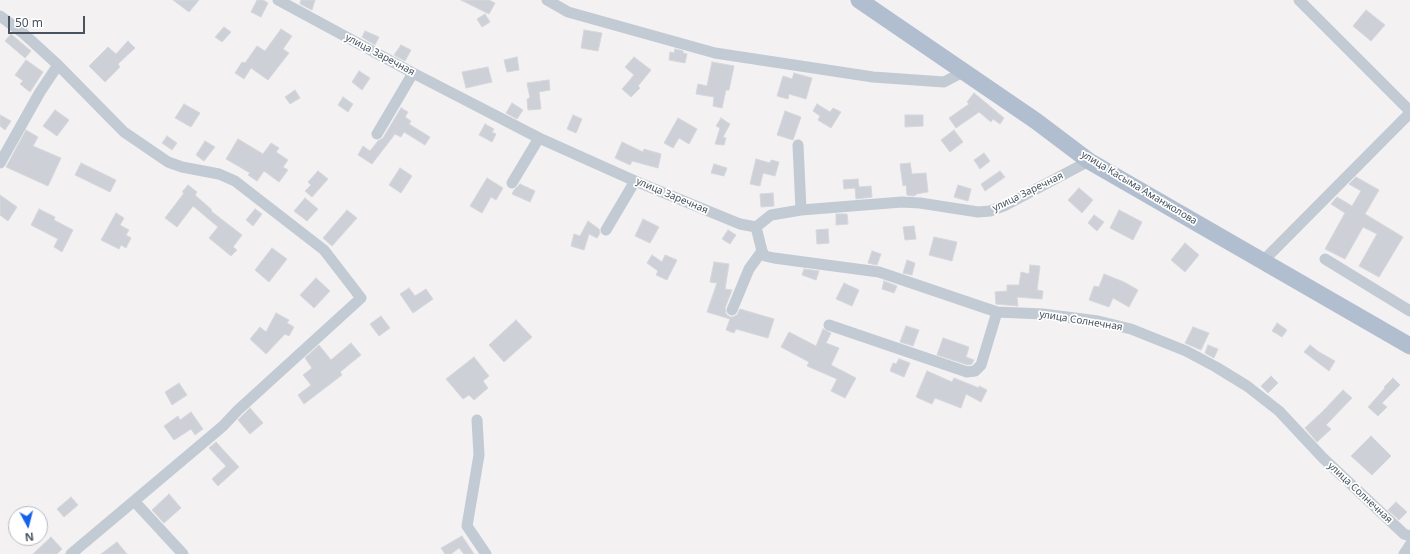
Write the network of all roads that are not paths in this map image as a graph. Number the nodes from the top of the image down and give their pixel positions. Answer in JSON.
{"nodes":[{"id":1,"x":278,"y":0,"type":"edge"},
{"id":2,"x":548,"y":0,"type":"edge"},
{"id":3,"x":859,"y":0,"type":"edge"},
{"id":4,"x":1299,"y":0,"type":"edge"},
{"id":5,"x":0,"y":16,"type":"edge"},
{"id":6,"x":58,"y":65,"type":"junction"},
{"id":7,"x":963,"y":72,"type":"junction"},
{"id":8,"x":413,"y":73,"type":"junction"},
{"id":9,"x":1410,"y":112,"type":"edge"},
{"id":10,"x":377,"y":134,"type":"dead end"},
{"id":11,"x":539,"y":138,"type":"junction"},
{"id":12,"x":798,"y":145,"type":"dead end"},
{"id":13,"x":1089,"y":161,"type":"junction"},
{"id":14,"x":0,"y":163,"type":"edge"},
{"id":15,"x":635,"y":181,"type":"junction"},
{"id":16,"x":512,"y":183,"type":"dead end"},
{"id":17,"x":801,"y":210,"type":"junction"},
{"id":18,"x":756,"y":227,"type":"junction"},
{"id":19,"x":606,"y":230,"type":"dead end"},
{"id":20,"x":762,"y":251,"type":"junction"},
{"id":21,"x":1325,"y":259,"type":"dead end"},
{"id":22,"x":1263,"y":261,"type":"junction"},
{"id":23,"x":732,"y":310,"type":"dead end"},
{"id":24,"x":1410,"y":311,"type":"edge"},
{"id":25,"x":997,"y":312,"type":"junction"},
{"id":26,"x":829,"y":325,"type":"dead end"},
{"id":27,"x":1410,"y":346,"type":"edge"},
{"id":28,"x":477,"y":420,"type":"dead end"},
{"id":29,"x":134,"y":501,"type":"junction"},
{"id":30,"x":1410,"y":536,"type":"edge"},
{"id":31,"x":1410,"y":545,"type":"edge"},
{"id":32,"x":71,"y":554,"type":"edge"},
{"id":33,"x":183,"y":554,"type":"edge"},
{"id":34,"x":486,"y":554,"type":"edge"},
{"id":35,"x":1404,"y":554,"type":"edge"}],
"edges":[{"from":1,"to":8,"type":"street","name":"улица Заречная"},
{"from":2,"to":7,"type":"street"},
{"from":3,"to":7,"type":"main road","name":"улица Касыма Аманжолова"},
{"from":4,"to":9,"type":"street"},
{"from":5,"to":6,"type":"street"},
{"from":6,"to":14,"type":"street"},
{"from":6,"to":29,"type":"street"},
{"from":7,"to":13,"type":"main road","name":"улица Касыма Аманжолова"},
{"from":8,"to":10,"type":"street"},
{"from":8,"to":11,"type":"street","name":"улица Заречная"},
{"from":9,"to":22,"type":"street"},
{"from":11,"to":15,"type":"street","name":"улица Заречная"},
{"from":11,"to":16,"type":"street"},
{"from":12,"to":17,"type":"street"},
{"from":13,"to":17,"type":"street","name":"улица Заречная"},
{"from":13,"to":22,"type":"main road","name":"улица Касыма Аманжолова"},
{"from":15,"to":18,"type":"street","name":"улица Заречная"},
{"from":15,"to":19,"type":"street"},
{"from":17,"to":18,"type":"street","name":"улица Заречная"},
{"from":18,"to":20,"type":"street"},
{"from":20,"to":23,"type":"street"},
{"from":20,"to":25,"type":"street","name":"улица Солнечная"},
{"from":21,"to":24,"type":"street"},
{"from":22,"to":27,"type":"main road","name":"улица Касыма Аманжолова"},
{"from":25,"to":26,"type":"street"},
{"from":25,"to":30,"type":"street","name":"улица Солнечная"},
{"from":28,"to":34,"type":"street"},
{"from":29,"to":32,"type":"street"},
{"from":29,"to":33,"type":"street"},
{"from":31,"to":35,"type":"street"}]}
